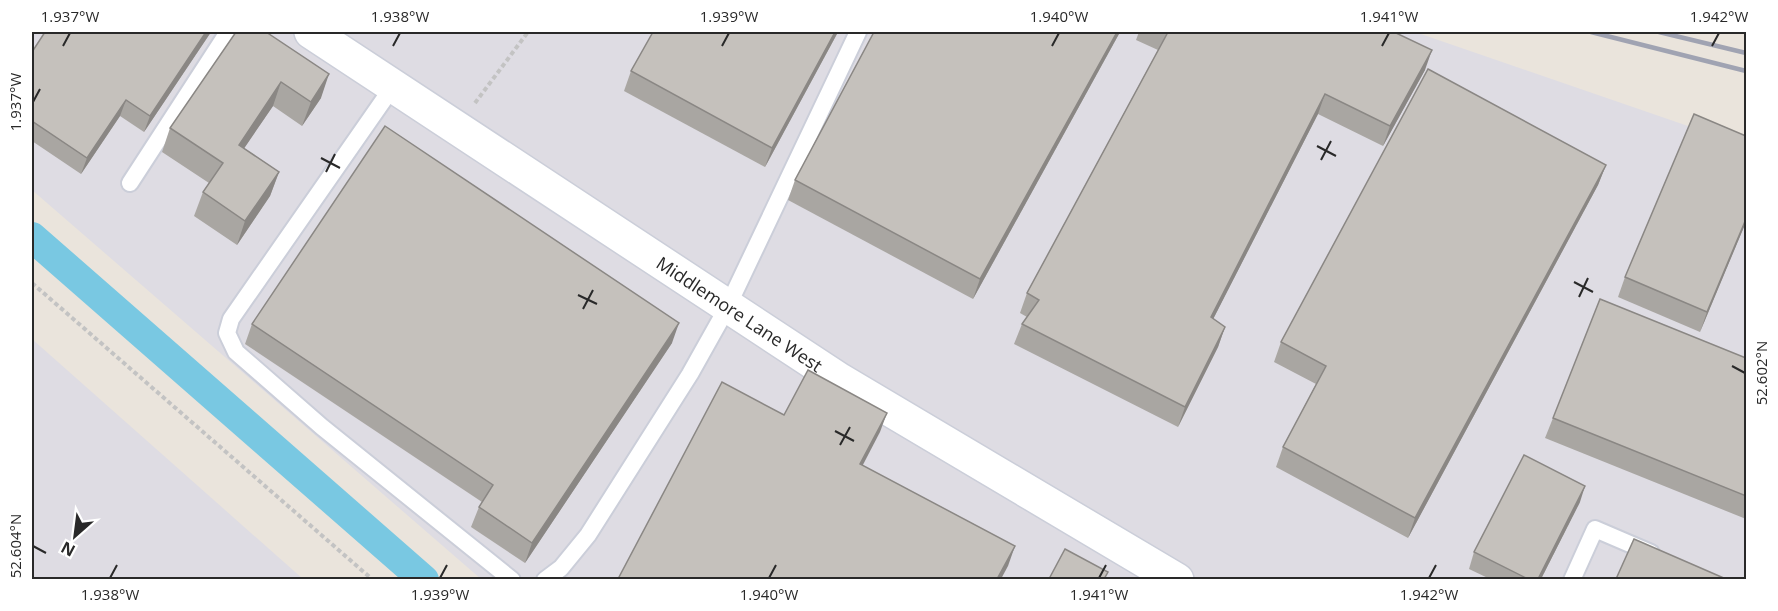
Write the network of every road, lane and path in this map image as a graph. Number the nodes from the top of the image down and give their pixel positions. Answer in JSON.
{"nodes":[{"id":1,"x":228,"y":32,"type":"edge"},
{"id":2,"x":311,"y":32,"type":"edge"},
{"id":3,"x":528,"y":32,"type":"edge"},
{"id":4,"x":858,"y":32,"type":"edge"},
{"id":5,"x":394,"y":85,"type":"junction"},
{"id":6,"x":458,"y":127,"type":"junction"},
{"id":7,"x":130,"y":183,"type":"dead end"},
{"id":8,"x":32,"y":283,"type":"edge"},
{"id":9,"x":727,"y":308,"type":"junction"},
{"id":10,"x":1671,"y":561,"type":"edge"},
{"id":11,"x":373,"y":579,"type":"edge"},
{"id":12,"x":512,"y":579,"type":"edge"},
{"id":13,"x":545,"y":579,"type":"edge"},
{"id":14,"x":1177,"y":579,"type":"edge"},
{"id":15,"x":1572,"y":579,"type":"edge"}],
"edges":[{"from":1,"to":7,"type":"lane"},
{"from":2,"to":5,"type":"street","name":"Middlemore Lane West"},
{"from":3,"to":6,"type":"path"},
{"from":4,"to":9,"type":"lane"},
{"from":5,"to":6,"type":"street","name":"Middlemore Lane West"},
{"from":5,"to":12,"type":"lane"},
{"from":6,"to":9,"type":"street","name":"Middlemore Lane West"},
{"from":8,"to":11,"type":"path"},
{"from":9,"to":13,"type":"lane"},
{"from":9,"to":14,"type":"street","name":"Middlemore Lane West"},
{"from":10,"to":15,"type":"lane"}]}
